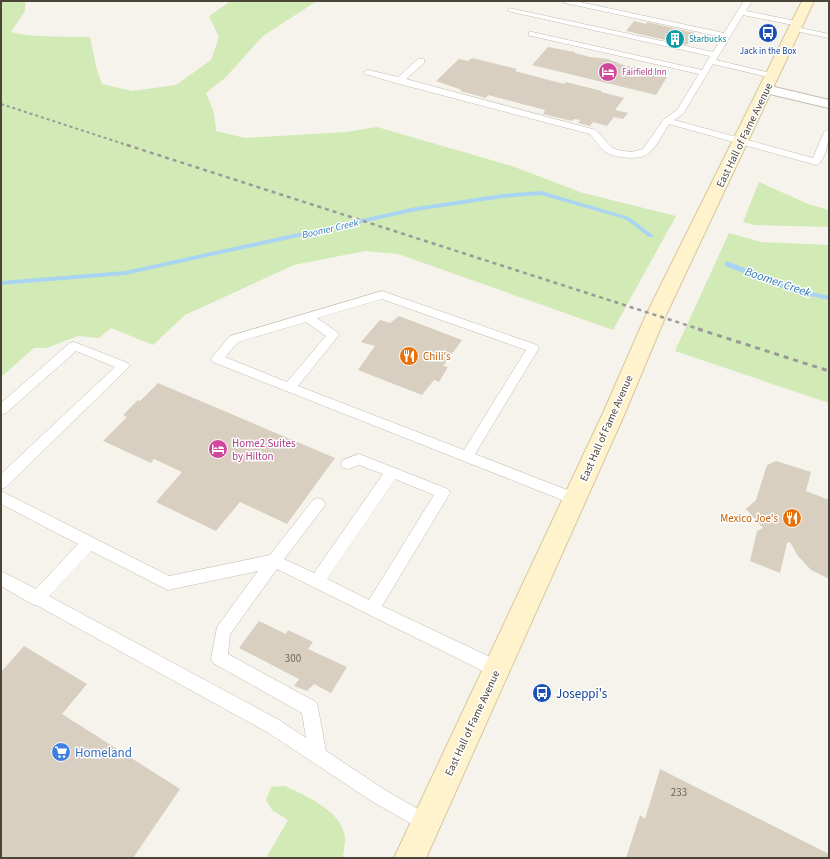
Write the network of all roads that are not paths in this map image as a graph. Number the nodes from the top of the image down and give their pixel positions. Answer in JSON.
{"nodes":[{"id":1,"x":565,"y":1,"type":"edge"},
{"id":2,"x":748,"y":1,"type":"edge"},
{"id":3,"x":808,"y":1,"type":"edge"},
{"id":4,"x":517,"y":6,"type":"dead end"},
{"id":5,"x":741,"y":12,"type":"junction"},
{"id":6,"x":796,"y":26,"type":"junction"},
{"id":7,"x":532,"y":34,"type":"dead end"},
{"id":8,"x":726,"y":36,"type":"junction"},
{"id":9,"x":829,"y":36,"type":"edge"},
{"id":10,"x":713,"y":58,"type":"junction"},
{"id":11,"x":420,"y":61,"type":"dead end"},
{"id":12,"x":368,"y":72,"type":"dead end"},
{"id":13,"x":704,"y":73,"type":"junction"},
{"id":14,"x":399,"y":81,"type":"junction"},
{"id":15,"x":769,"y":82,"type":"junction"},
{"id":16,"x":829,"y":104,"type":"edge"},
{"id":17,"x":667,"y":121,"type":"junction"},
{"id":18,"x":829,"y":132,"type":"edge"},
{"id":19,"x":741,"y":141,"type":"junction"},
{"id":20,"x":309,"y":318,"type":"junction"},
{"id":21,"x":289,"y":388,"type":"junction"},
{"id":22,"x":1,"y":410,"type":"edge"},
{"id":23,"x":467,"y":456,"type":"junction"},
{"id":24,"x":348,"y":464,"type":"dead end"},
{"id":25,"x":392,"y":472,"type":"junction"},
{"id":26,"x":1,"y":483,"type":"edge"},
{"id":27,"x":1,"y":496,"type":"edge"},
{"id":28,"x":574,"y":499,"type":"junction"},
{"id":29,"x":318,"y":504,"type":"dead end"},
{"id":30,"x":89,"y":544,"type":"junction"},
{"id":31,"x":274,"y":561,"type":"junction"},
{"id":32,"x":1,"y":578,"type":"edge"},
{"id":33,"x":316,"y":582,"type":"junction"},
{"id":34,"x":37,"y":599,"type":"junction"},
{"id":35,"x":372,"y":609,"type":"junction"},
{"id":36,"x":497,"y":669,"type":"junction"},
{"id":37,"x":318,"y":756,"type":"junction"},
{"id":38,"x":426,"y":823,"type":"junction"},
{"id":39,"x":410,"y":858,"type":"edge"}],
"edges":[{"from":1,"to":8,"type":"lane"},
{"from":2,"to":5,"type":"lane"},
{"from":3,"to":6,"type":"main road","name":"East Hall of Fame Avenue"},
{"from":4,"to":10,"type":"lane"},
{"from":5,"to":6,"type":"lane"},
{"from":5,"to":8,"type":"lane"},
{"from":6,"to":9,"type":"lane"},
{"from":6,"to":15,"type":"main road","name":"East Hall of Fame Avenue"},
{"from":7,"to":13,"type":"lane"},
{"from":8,"to":10,"type":"lane"},
{"from":10,"to":13,"type":"lane"},
{"from":10,"to":15,"type":"lane"},
{"from":11,"to":14,"type":"lane"},
{"from":12,"to":14,"type":"lane"},
{"from":13,"to":17,"type":"lane"},
{"from":14,"to":17,"type":"lane"},
{"from":15,"to":16,"type":"street"},
{"from":15,"to":19,"type":"main road","name":"East Hall of Fame Avenue"},
{"from":17,"to":19,"type":"lane"},
{"from":18,"to":19,"type":"lane"},
{"from":19,"to":28,"type":"main road","name":"East Hall of Fame Avenue"},
{"from":20,"to":21,"type":"lane"},
{"from":20,"to":21,"type":"lane"},
{"from":20,"to":23,"type":"lane"},
{"from":21,"to":23,"type":"lane"},
{"from":22,"to":26,"type":"lane"},
{"from":23,"to":28,"type":"lane"},
{"from":24,"to":25,"type":"lane"},
{"from":25,"to":33,"type":"lane"},
{"from":25,"to":35,"type":"lane"},
{"from":27,"to":30,"type":"lane"},
{"from":28,"to":36,"type":"main road","name":"East Hall of Fame Avenue"},
{"from":29,"to":31,"type":"lane"},
{"from":30,"to":31,"type":"lane"},
{"from":30,"to":34,"type":"lane"},
{"from":31,"to":33,"type":"lane"},
{"from":31,"to":37,"type":"lane"},
{"from":32,"to":34,"type":"lane"},
{"from":33,"to":35,"type":"lane"},
{"from":34,"to":37,"type":"lane"},
{"from":35,"to":36,"type":"lane"},
{"from":36,"to":38,"type":"main road","name":"East Hall of Fame Avenue"},
{"from":37,"to":38,"type":"lane"},
{"from":38,"to":39,"type":"main road","name":"East Hall of Fame Avenue"}]}
